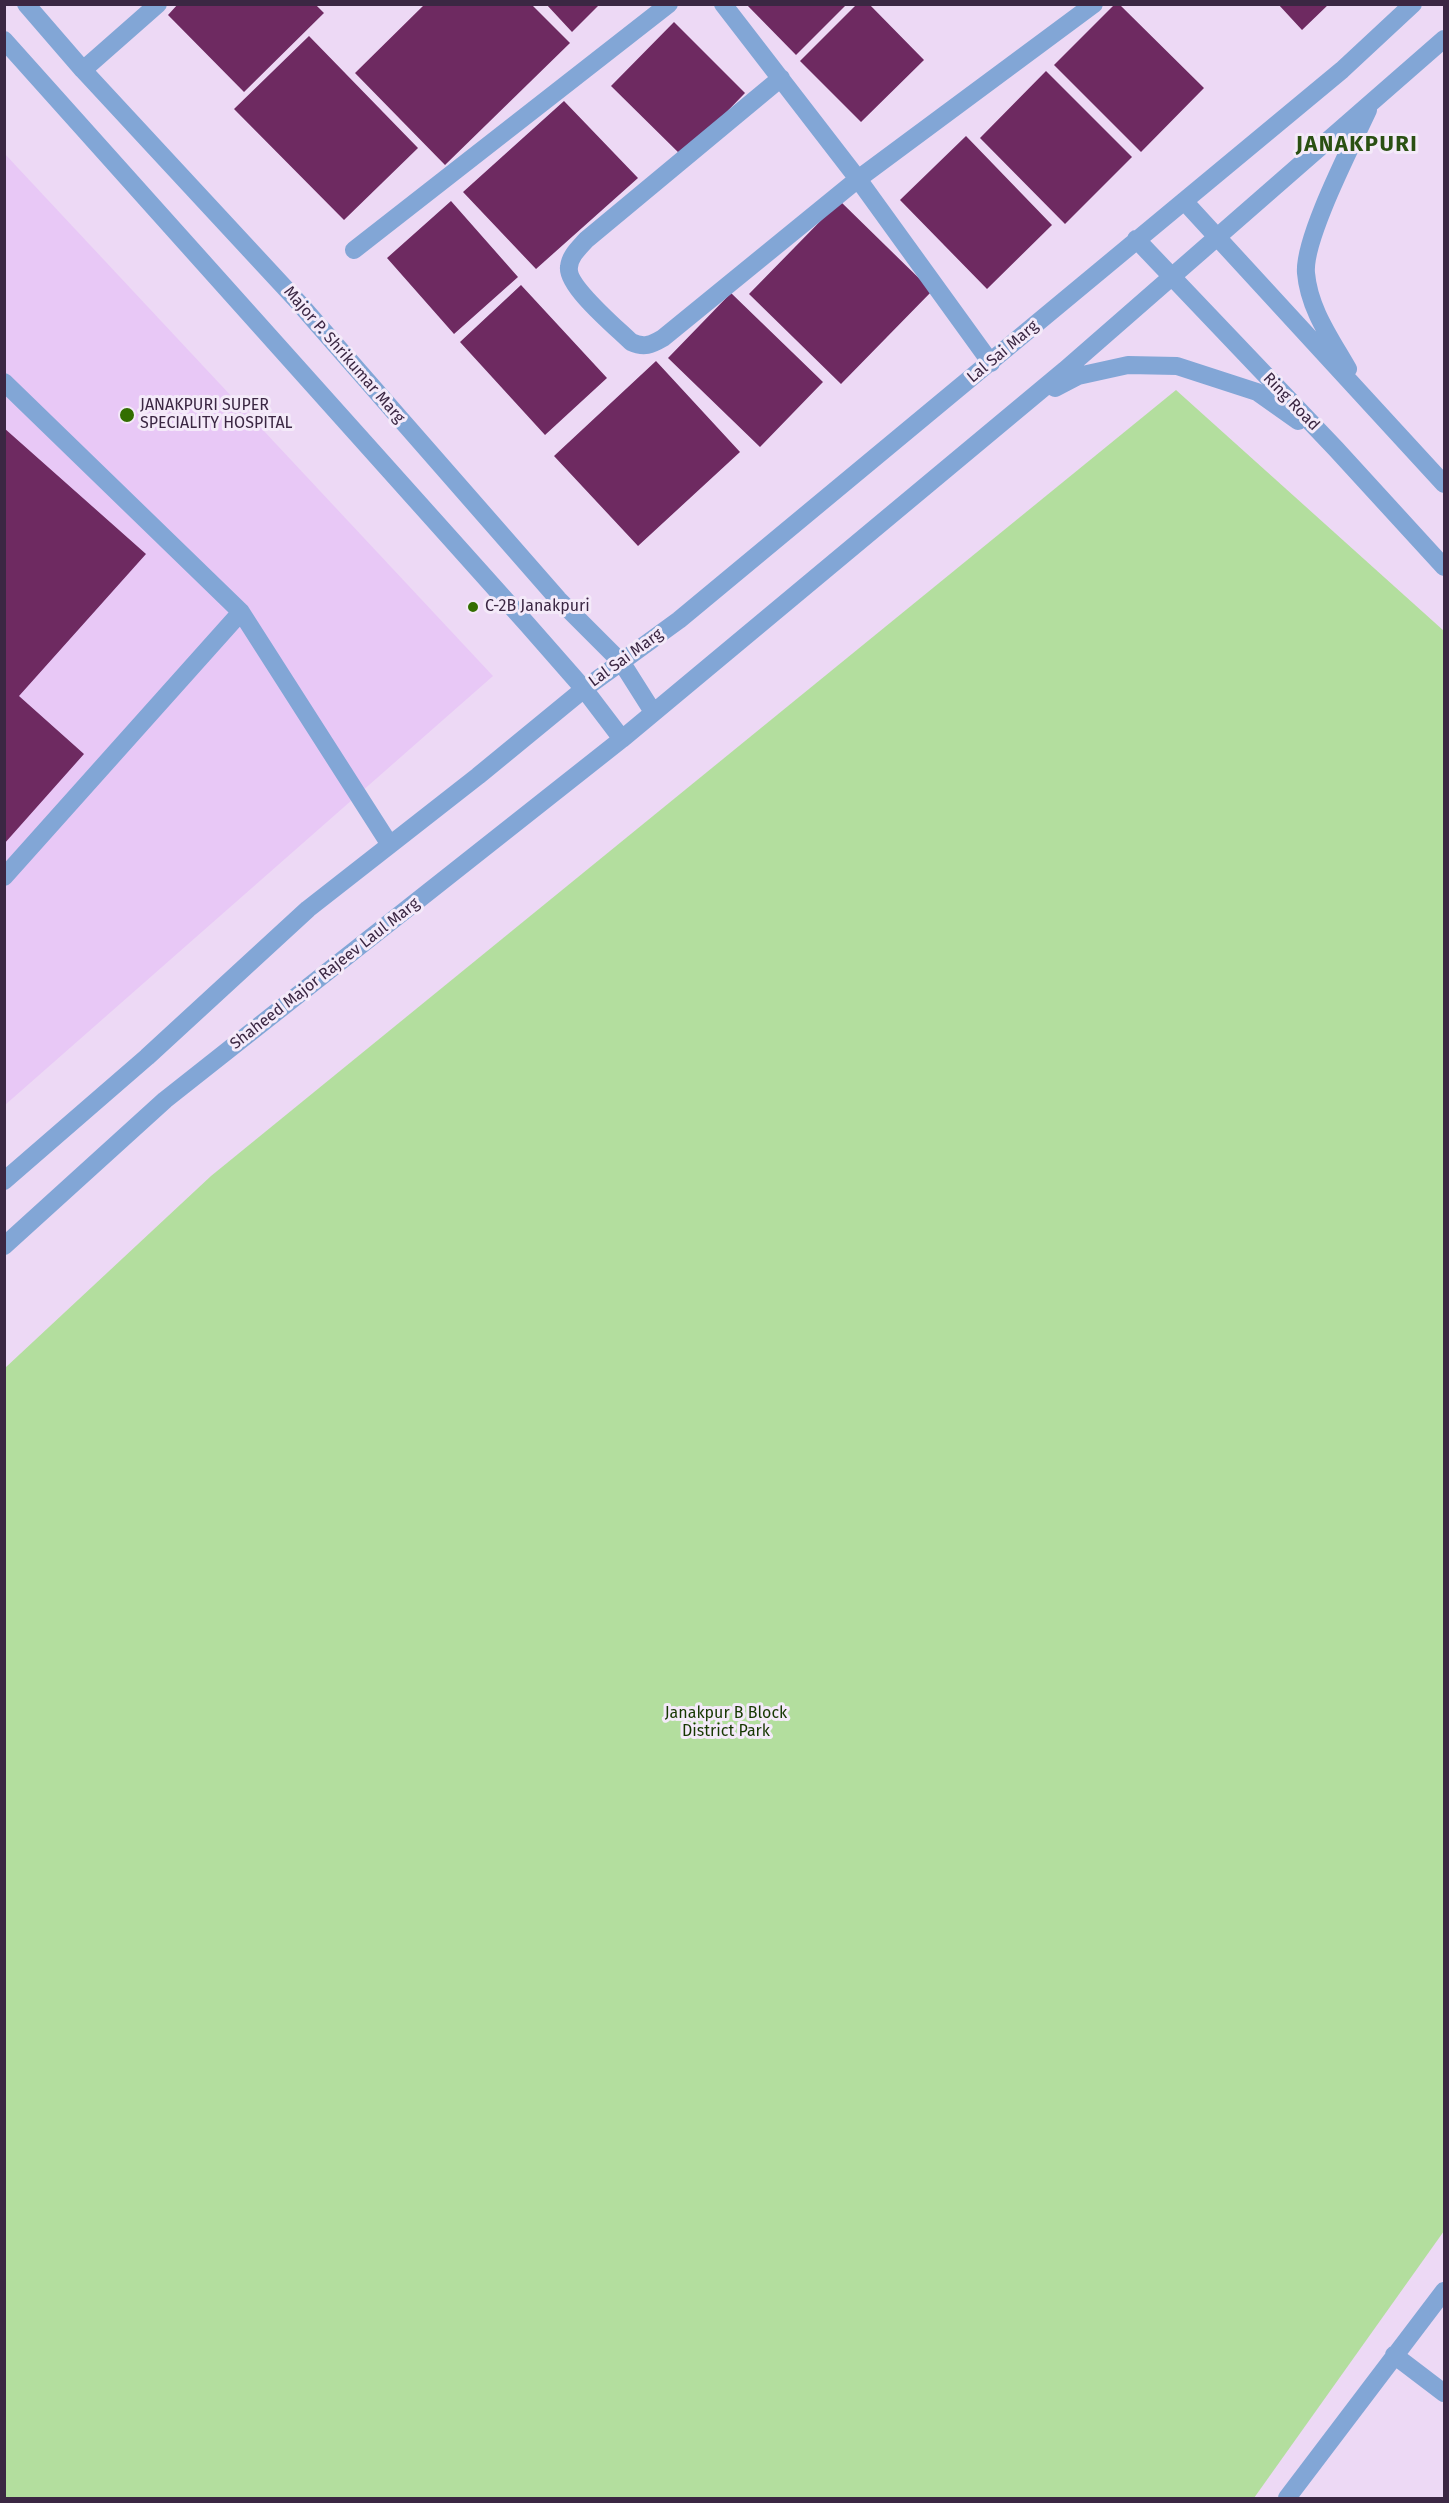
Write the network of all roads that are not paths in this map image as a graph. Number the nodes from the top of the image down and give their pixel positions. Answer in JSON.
{"nodes":[{"id":1,"x":26,"y":4,"type":"edge"},
{"id":2,"x":158,"y":4,"type":"edge"},
{"id":3,"x":669,"y":4,"type":"edge"},
{"id":4,"x":723,"y":4,"type":"edge"},
{"id":5,"x":1094,"y":4,"type":"edge"},
{"id":6,"x":1413,"y":4,"type":"edge"},
{"id":7,"x":1444,"y":39,"type":"edge"},
{"id":8,"x":4,"y":40,"type":"edge"},
{"id":9,"x":83,"y":70,"type":"junction"},
{"id":10,"x":781,"y":78,"type":"junction"},
{"id":11,"x":1370,"y":106,"type":"junction"},
{"id":12,"x":858,"y":179,"type":"junction"},
{"id":13,"x":1184,"y":201,"type":"junction"},
{"id":14,"x":1217,"y":239,"type":"junction"},
{"id":15,"x":1136,"y":240,"type":"junction"},
{"id":16,"x":354,"y":250,"type":"dead end"},
{"id":17,"x":1171,"y":279,"type":"junction"},
{"id":18,"x":991,"y":363,"type":"junction"},
{"id":19,"x":4,"y":382,"type":"edge"},
{"id":20,"x":1364,"y":398,"type":"junction"},
{"id":21,"x":1021,"y":406,"type":"junction"},
{"id":22,"x":1336,"y":448,"type":"junction"},
{"id":23,"x":1444,"y":484,"type":"edge"},
{"id":24,"x":1444,"y":567,"type":"edge"},
{"id":25,"x":241,"y":612,"type":"junction"},
{"id":26,"x":622,"y":663,"type":"junction"},
{"id":27,"x":584,"y":689,"type":"junction"},
{"id":28,"x":653,"y":712,"type":"junction"},
{"id":29,"x":622,"y":739,"type":"junction"},
{"id":30,"x":390,"y":845,"type":"junction"},
{"id":31,"x":4,"y":877,"type":"edge"},
{"id":32,"x":4,"y":1181,"type":"edge"},
{"id":33,"x":4,"y":1246,"type":"edge"},
{"id":34,"x":1444,"y":2291,"type":"edge"},
{"id":35,"x":1395,"y":2355,"type":"junction"},
{"id":36,"x":1444,"y":2393,"type":"edge"},
{"id":37,"x":1287,"y":2499,"type":"edge"}],
"edges":[{"from":1,"to":9,"type":"street","name":"Major P. Shrikumar Marg"},
{"from":2,"to":9,"type":"street"},
{"from":3,"to":16,"type":"street"},
{"from":4,"to":10,"type":"street"},
{"from":5,"to":12,"type":"street"},
{"from":6,"to":13,"type":"street","name":"Lal Sai Marg"},
{"from":7,"to":11,"type":"street"},
{"from":8,"to":27,"type":"street"},
{"from":9,"to":26,"type":"street","name":"Major P. Shrikumar Marg"},
{"from":10,"to":12,"type":"street"},
{"from":10,"to":12,"type":"street"},
{"from":11,"to":14,"type":"street"},
{"from":11,"to":20,"type":"street"},
{"from":12,"to":18,"type":"street"},
{"from":13,"to":14,"type":"street"},
{"from":13,"to":15,"type":"street","name":"Lal Sai Marg"},
{"from":14,"to":17,"type":"street"},
{"from":14,"to":20,"type":"street"},
{"from":15,"to":17,"type":"street","name":"Ring Road"},
{"from":15,"to":18,"type":"street","name":"Lal Sai Marg"},
{"from":17,"to":21,"type":"street"},
{"from":17,"to":22,"type":"street","name":"Ring Road"},
{"from":18,"to":26,"type":"street","name":"Lal Sai Marg"},
{"from":19,"to":25,"type":"street"},
{"from":20,"to":23,"type":"street"},
{"from":21,"to":22,"type":"street"},
{"from":21,"to":28,"type":"street"},
{"from":22,"to":24,"type":"street","name":"Ring Road"},
{"from":25,"to":30,"type":"street"},
{"from":25,"to":31,"type":"street"},
{"from":26,"to":27,"type":"street","name":"Lal Sai Marg"},
{"from":26,"to":28,"type":"street","name":"Major P. Shrikumar Marg"},
{"from":27,"to":29,"type":"street"},
{"from":27,"to":30,"type":"street"},
{"from":28,"to":29,"type":"street","name":"Shaheed Major Rajeev Laul Marg"},
{"from":29,"to":33,"type":"street","name":"Shaheed Major Rajeev Laul Marg"},
{"from":30,"to":32,"type":"street"},
{"from":34,"to":35,"type":"street"},
{"from":35,"to":36,"type":"street"},
{"from":35,"to":37,"type":"street"}]}
